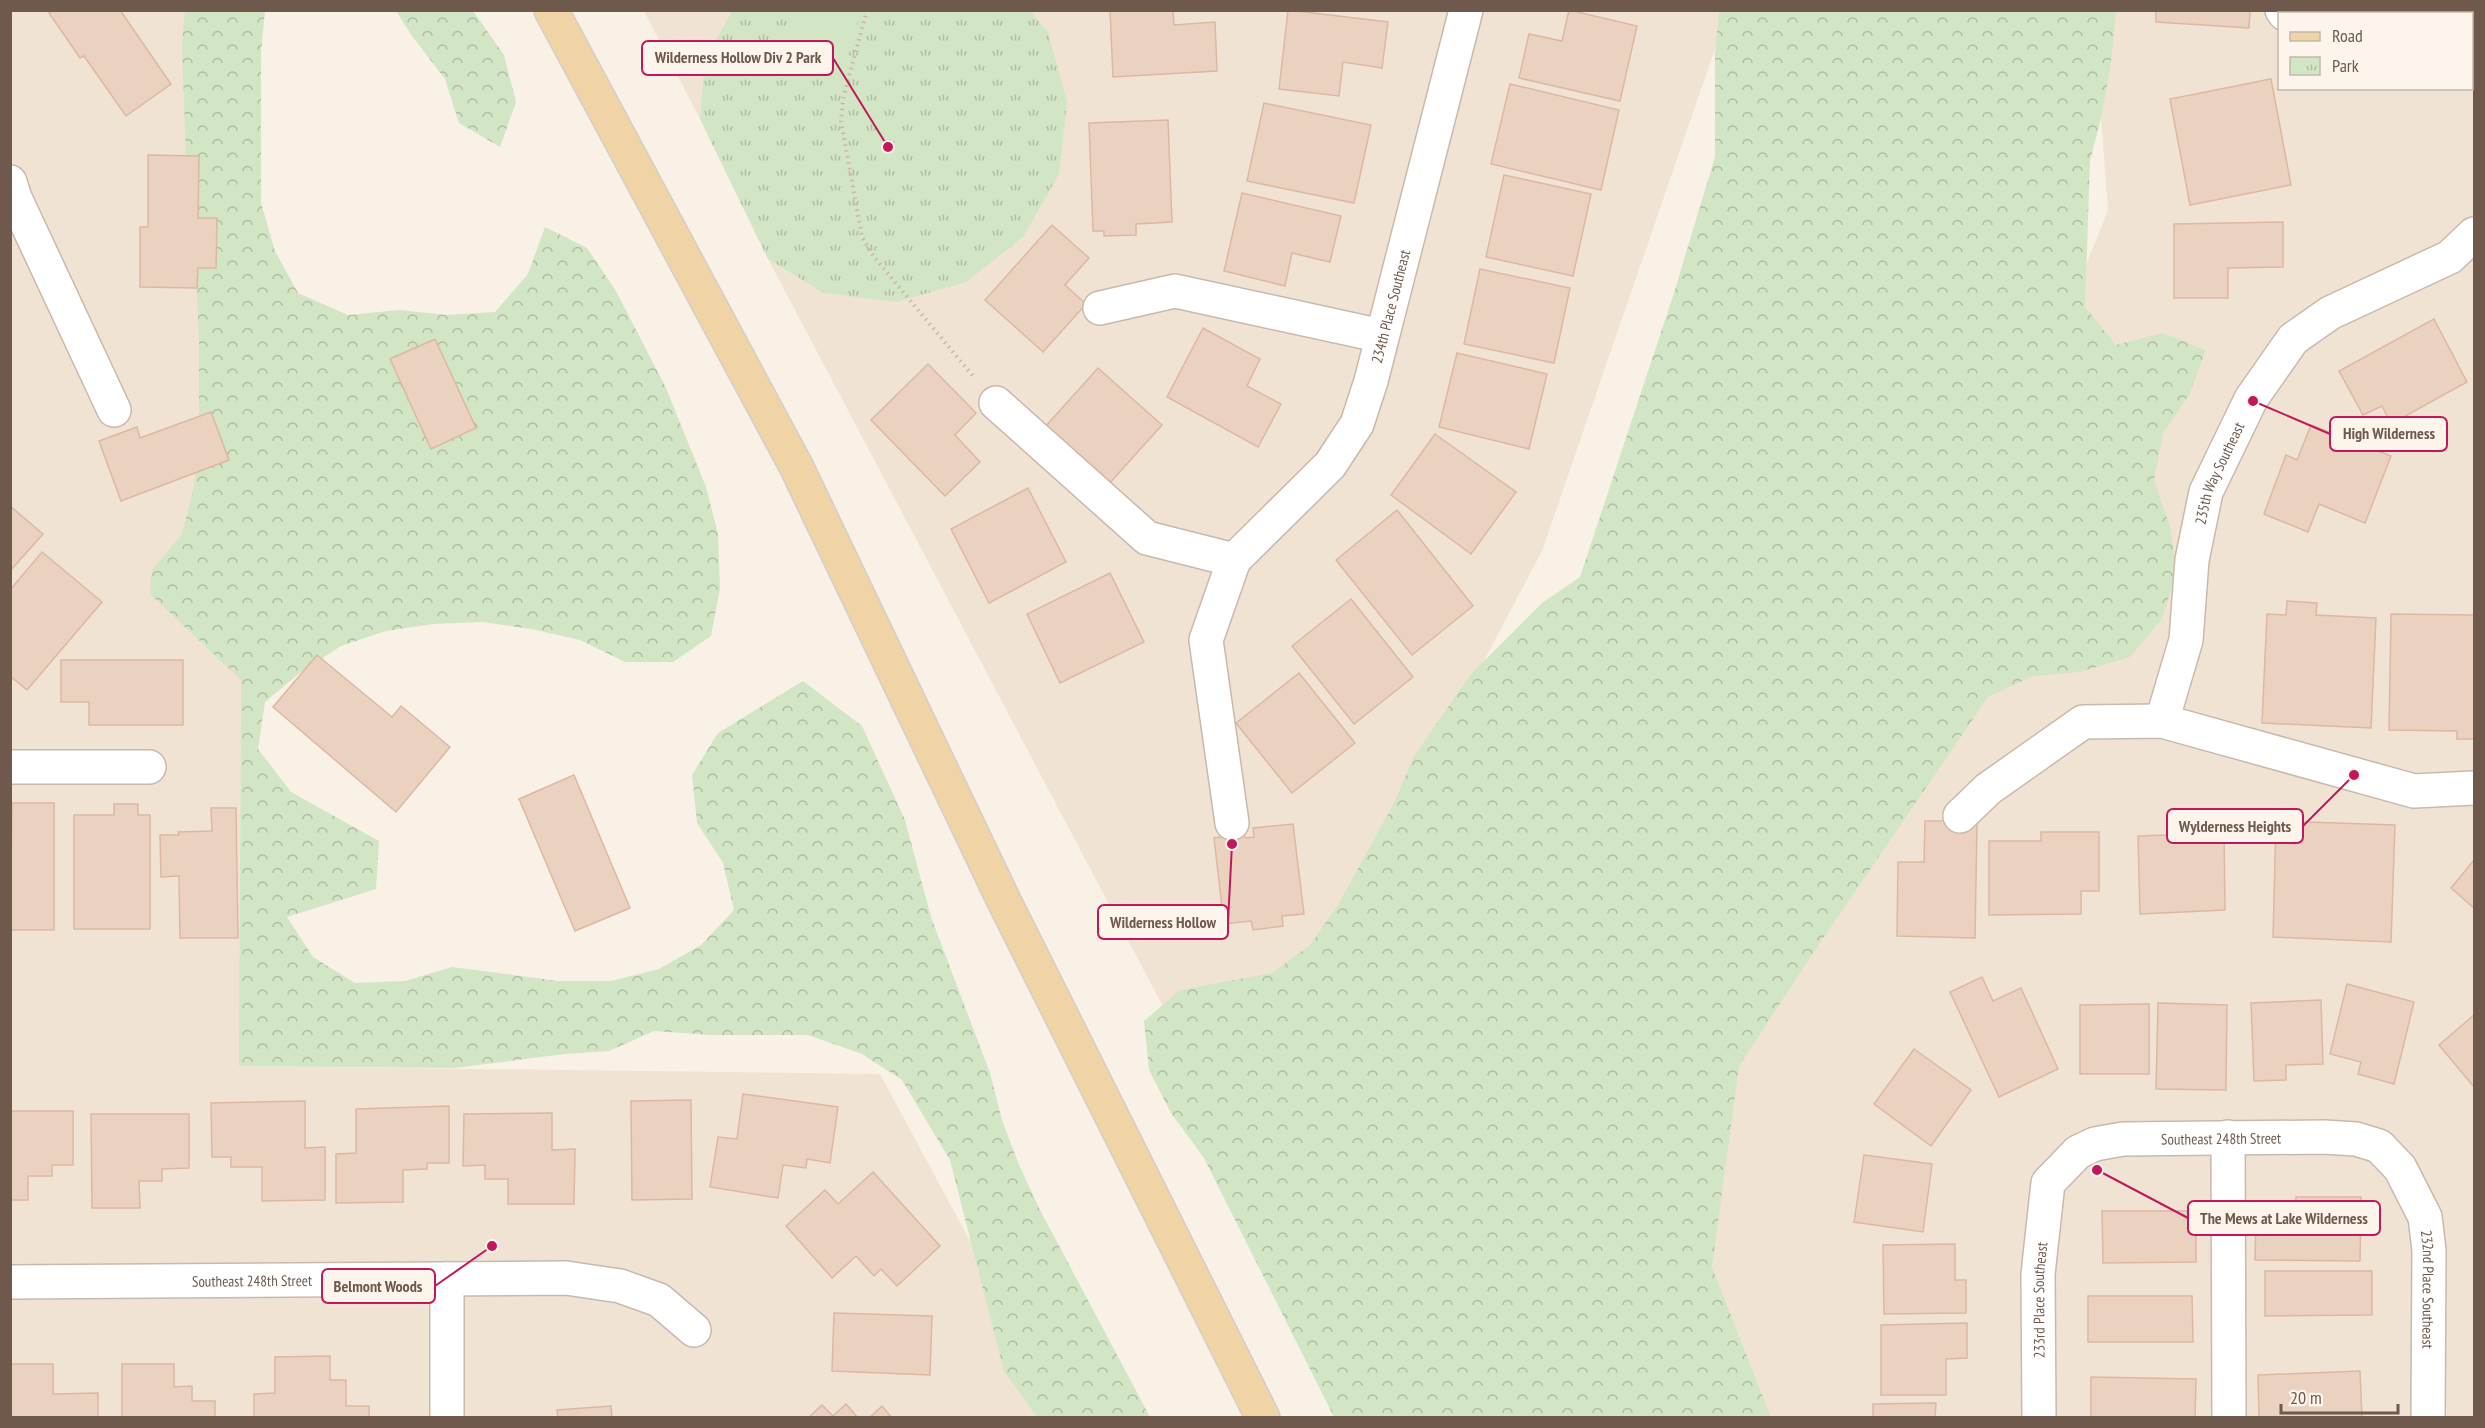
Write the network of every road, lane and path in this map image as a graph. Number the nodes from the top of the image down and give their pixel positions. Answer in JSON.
{"nodes":[{"id":1,"x":551,"y":10,"type":"edge"},
{"id":2,"x":867,"y":10,"type":"edge"},
{"id":3,"x":1466,"y":10,"type":"edge"},
{"id":4,"x":10,"y":182,"type":"edge"},
{"id":5,"x":2475,"y":234,"type":"edge"},
{"id":6,"x":1100,"y":308,"type":"dead end"},
{"id":7,"x":1382,"y":336,"type":"junction"},
{"id":8,"x":996,"y":403,"type":"joint"},
{"id":9,"x":114,"y":410,"type":"dead end"},
{"id":10,"x":1234,"y":560,"type":"junction"},
{"id":11,"x":2162,"y":721,"type":"junction"},
{"id":12,"x":10,"y":767,"type":"edge"},
{"id":13,"x":149,"y":767,"type":"dead end"},
{"id":14,"x":2475,"y":788,"type":"edge"},
{"id":15,"x":1960,"y":816,"type":"dead end"},
{"id":16,"x":1232,"y":822,"type":"dead end"},
{"id":17,"x":2228,"y":1137,"type":"junction"},
{"id":18,"x":2400,"y":1168,"type":"joint"},
{"id":19,"x":2048,"y":1183,"type":"joint"},
{"id":20,"x":447,"y":1279,"type":"junction"},
{"id":21,"x":10,"y":1282,"type":"edge"},
{"id":22,"x":693,"y":1330,"type":"dead end"},
{"id":23,"x":447,"y":1418,"type":"edge"},
{"id":24,"x":1263,"y":1418,"type":"edge"},
{"id":25,"x":2039,"y":1418,"type":"edge"},
{"id":26,"x":2229,"y":1418,"type":"edge"},
{"id":27,"x":2428,"y":1418,"type":"edge"}],
"edges":[{"from":1,"to":24,"type":"main road"},
{"from":2,"to":8,"type":"path"},
{"from":3,"to":7,"type":"street","name":"234th Place Southeast"},
{"from":4,"to":9,"type":"street"},
{"from":5,"to":11,"type":"street","name":"235th Way Southeast"},
{"from":6,"to":7,"type":"street"},
{"from":7,"to":10,"type":"street","name":"234th Place Southeast"},
{"from":8,"to":10,"type":"street"},
{"from":10,"to":16,"type":"street"},
{"from":11,"to":14,"type":"street"},
{"from":11,"to":15,"type":"street"},
{"from":12,"to":13,"type":"street"},
{"from":17,"to":18,"type":"street","name":"Southeast 248th Street"},
{"from":17,"to":19,"type":"street","name":"Southeast 248th Street"},
{"from":17,"to":26,"type":"street"},
{"from":18,"to":27,"type":"street","name":"232nd Place Southeast"},
{"from":19,"to":25,"type":"street","name":"233rd Place Southeast"},
{"from":20,"to":21,"type":"street","name":"Southeast 248th Street"},
{"from":20,"to":22,"type":"street","name":"Southeast 248th Street"},
{"from":20,"to":23,"type":"street"}]}
